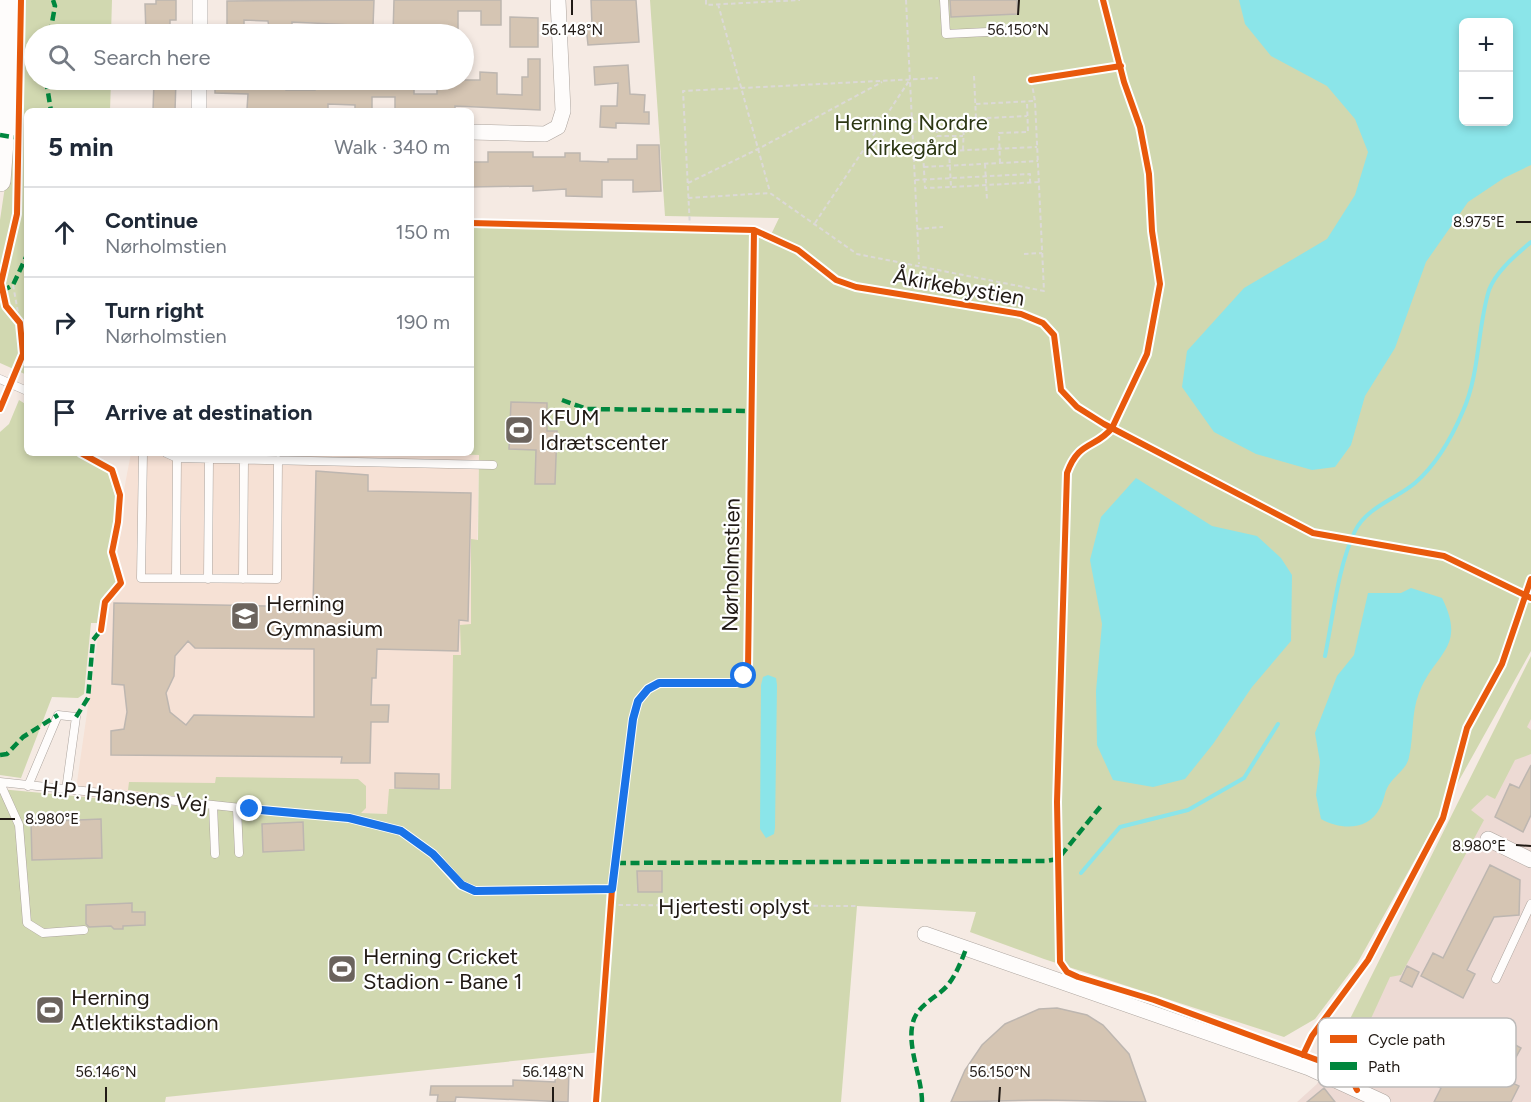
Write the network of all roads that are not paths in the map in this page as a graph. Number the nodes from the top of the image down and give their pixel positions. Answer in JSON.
{"nodes":[{"id":1,"x":8,"y":0,"type":"edge"},
{"id":2,"x":200,"y":0,"type":"edge"},
{"id":3,"x":558,"y":0,"type":"edge"},
{"id":4,"x":944,"y":0,"type":"edge"},
{"id":5,"x":200,"y":24,"type":"edge"},
{"id":6,"x":1028,"y":30,"type":"dead end"},
{"id":7,"x":199,"y":90,"type":"edge"},
{"id":8,"x":199,"y":108,"type":"edge"},
{"id":9,"x":474,"y":132,"type":"edge"},
{"id":10,"x":0,"y":181,"type":"edge"},
{"id":11,"x":0,"y":379,"type":"edge"},
{"id":12,"x":24,"y":390,"type":"edge"},
{"id":13,"x":143,"y":456,"type":"edge"},
{"id":14,"x":173,"y":456,"type":"edge"},
{"id":15,"x":177,"y":458,"type":"junction"},
{"id":16,"x":209,"y":459,"type":"junction"},
{"id":17,"x":244,"y":459,"type":"junction"},
{"id":18,"x":278,"y":460,"type":"junction"},
{"id":19,"x":493,"y":465,"type":"dead end"},
{"id":20,"x":176,"y":578,"type":"junction"},
{"id":21,"x":208,"y":579,"type":"junction"},
{"id":22,"x":243,"y":579,"type":"junction"},
{"id":23,"x":0,"y":783,"type":"edge"},
{"id":24,"x":28,"y":786,"type":"junction"},
{"id":25,"x":66,"y":790,"type":"junction"},
{"id":26,"x":213,"y":805,"type":"junction"},
{"id":27,"x":237,"y":808,"type":"junction"},
{"id":28,"x":250,"y":809,"type":"dead end"},
{"id":29,"x":1488,"y":839,"type":"dead end"},
{"id":30,"x":239,"y":853,"type":"dead end"},
{"id":31,"x":215,"y":854,"type":"dead end"},
{"id":32,"x":1530,"y":859,"type":"edge"},
{"id":33,"x":1531,"y":904,"type":"edge"},
{"id":34,"x":84,"y":930,"type":"dead end"},
{"id":35,"x":925,"y":934,"type":"dead end"},
{"id":36,"x":1496,"y":979,"type":"dead end"},
{"id":37,"x":1318,"y":1072,"type":"edge"},
{"id":38,"x":1350,"y":1087,"type":"edge"},
{"id":39,"x":1383,"y":1102,"type":"edge"}],
"edges":[{"from":1,"to":10,"type":"street"},
{"from":2,"to":5,"type":"street"},
{"from":3,"to":9,"type":"street"},
{"from":4,"to":6,"type":"lane"},
{"from":7,"to":8,"type":"street"},
{"from":11,"to":12,"type":"lane"},
{"from":13,"to":20,"type":"lane"},
{"from":14,"to":15,"type":"lane"},
{"from":15,"to":16,"type":"lane"},
{"from":15,"to":20,"type":"lane"},
{"from":16,"to":17,"type":"lane"},
{"from":16,"to":21,"type":"lane"},
{"from":17,"to":18,"type":"lane"},
{"from":17,"to":22,"type":"lane"},
{"from":18,"to":19,"type":"lane"},
{"from":18,"to":22,"type":"lane"},
{"from":20,"to":21,"type":"lane"},
{"from":21,"to":22,"type":"lane"},
{"from":23,"to":24,"type":"lane","name":"H.P. Hansens Vej"},
{"from":23,"to":34,"type":"lane","name":"H.P. Hansens Vej"},
{"from":24,"to":25,"type":"lane","name":"H.P. Hansens Vej"},
{"from":24,"to":25,"type":"lane"},
{"from":25,"to":26,"type":"lane","name":"H.P. Hansens Vej"},
{"from":26,"to":27,"type":"lane","name":"H.P. Hansens Vej"},
{"from":26,"to":31,"type":"lane"},
{"from":27,"to":28,"type":"lane","name":"H.P. Hansens Vej"},
{"from":27,"to":30,"type":"lane"},
{"from":29,"to":32,"type":"street"},
{"from":33,"to":36,"type":"lane"},
{"from":35,"to":37,"type":"street"},
{"from":38,"to":39,"type":"street"}]}
